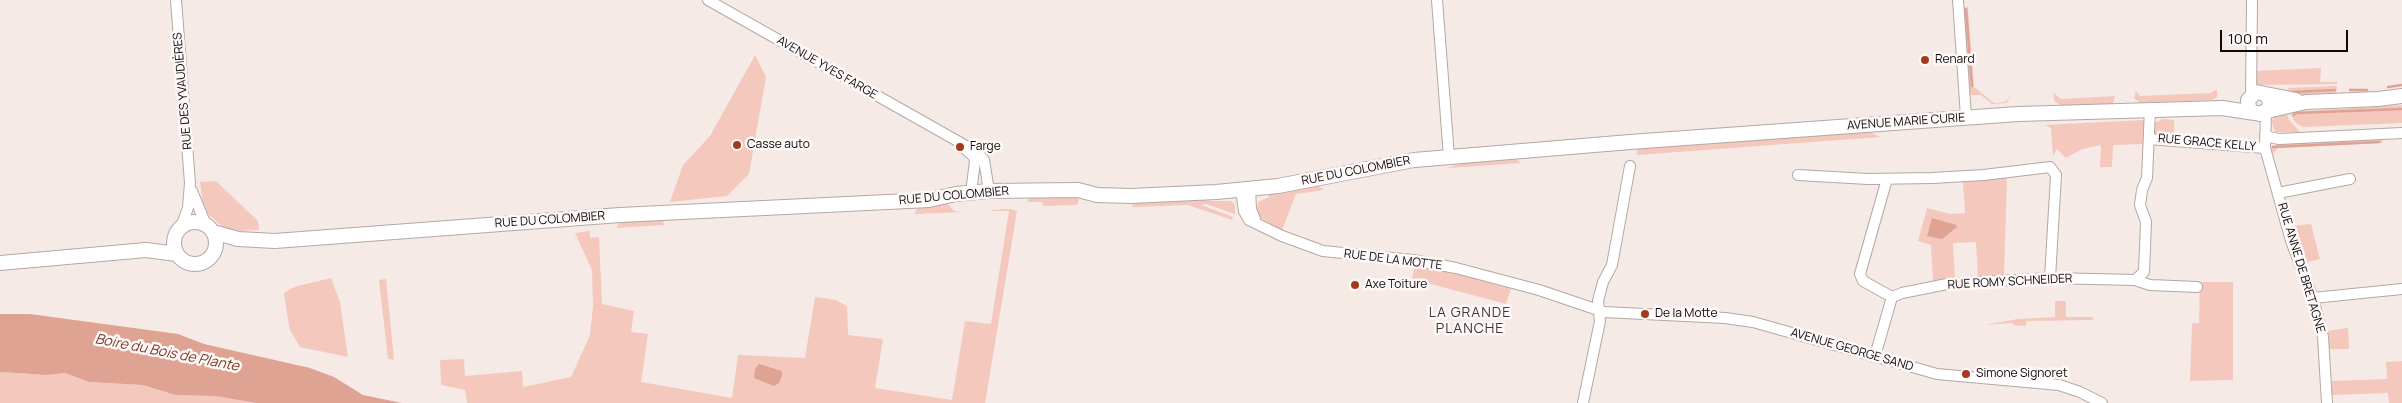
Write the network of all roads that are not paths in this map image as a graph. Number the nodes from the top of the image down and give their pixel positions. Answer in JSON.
{"nodes":[{"id":1,"x":176,"y":0,"type":"edge"},
{"id":2,"x":708,"y":0,"type":"edge"},
{"id":3,"x":1437,"y":0,"type":"edge"},
{"id":4,"x":1958,"y":0,"type":"edge"},
{"id":5,"x":2252,"y":0,"type":"edge"},
{"id":6,"x":2254,"y":93,"type":"junction"},
{"id":7,"x":2402,"y":96,"type":"edge"},
{"id":8,"x":2306,"y":102,"type":"junction"},
{"id":9,"x":2184,"y":108,"type":"junction"},
{"id":10,"x":2150,"y":109,"type":"junction"},
{"id":11,"x":2261,"y":112,"type":"junction"},
{"id":12,"x":1966,"y":117,"type":"junction"},
{"id":13,"x":2402,"y":133,"type":"edge"},
{"id":14,"x":946,"y":136,"type":"junction"},
{"id":15,"x":2265,"y":136,"type":"junction"},
{"id":16,"x":2149,"y":139,"type":"junction"},
{"id":17,"x":1630,"y":142,"type":"joint"},
{"id":18,"x":2265,"y":148,"type":"junction"},
{"id":19,"x":1449,"y":156,"type":"junction"},
{"id":20,"x":1630,"y":166,"type":"dead end"},
{"id":21,"x":1798,"y":175,"type":"dead end"},
{"id":22,"x":1887,"y":179,"type":"junction"},
{"id":23,"x":2350,"y":179,"type":"dead end"},
{"id":24,"x":190,"y":183,"type":"junction"},
{"id":25,"x":1246,"y":189,"type":"junction"},
{"id":26,"x":989,"y":191,"type":"junction"},
{"id":27,"x":972,"y":193,"type":"junction"},
{"id":28,"x":2278,"y":193,"type":"junction"},
{"id":29,"x":210,"y":228,"type":"junction"},
{"id":30,"x":178,"y":231,"type":"junction"},
{"id":31,"x":275,"y":240,"type":"junction"},
{"id":32,"x":128,"y":251,"type":"junction"},
{"id":33,"x":178,"y":254,"type":"junction"},
{"id":34,"x":213,"y":255,"type":"junction"},
{"id":35,"x":0,"y":263,"type":"edge"},
{"id":36,"x":2144,"y":272,"type":"junction"},
{"id":37,"x":2050,"y":278,"type":"junction"},
{"id":38,"x":2135,"y":280,"type":"junction"},
{"id":39,"x":2150,"y":285,"type":"junction"},
{"id":40,"x":2197,"y":287,"type":"dead end"},
{"id":41,"x":2402,"y":289,"type":"edge"},
{"id":42,"x":1892,"y":297,"type":"junction"},
{"id":43,"x":2313,"y":298,"type":"junction"},
{"id":44,"x":1599,"y":311,"type":"junction"},
{"id":45,"x":1875,"y":356,"type":"junction"},
{"id":46,"x":1583,"y":403,"type":"edge"},
{"id":47,"x":2102,"y":403,"type":"edge"},
{"id":48,"x":2327,"y":403,"type":"edge"}],
"edges":[{"from":1,"to":24,"type":"street","name":"RUE DES YVAUDIÈRES"},
{"from":2,"to":14,"type":"street","name":"AVENUE YVES FARGE"},
{"from":3,"to":19,"type":"street"},
{"from":4,"to":12,"type":"street"},
{"from":5,"to":6,"type":"street"},
{"from":6,"to":8,"type":"main road","name":"AVENUE MARIE CURIE"},
{"from":6,"to":9,"type":"main road","name":"AVENUE MARIE CURIE"},
{"from":6,"to":11,"type":"main road"},
{"from":6,"to":11,"type":"main road"},
{"from":7,"to":8,"type":"main road","name":"AVENUE MARIE CURIE"},
{"from":8,"to":11,"type":"main road","name":"AVENUE MARIE CURIE"},
{"from":9,"to":10,"type":"main road","name":"AVENUE MARIE CURIE"},
{"from":9,"to":11,"type":"main road","name":"AVENUE MARIE CURIE"},
{"from":10,"to":12,"type":"main road","name":"AVENUE MARIE CURIE"},
{"from":10,"to":16,"type":"street"},
{"from":11,"to":15,"type":"street","name":"RUE ANNE DE BRETAGNE"},
{"from":12,"to":17,"type":"main road","name":"AVENUE MARIE CURIE"},
{"from":13,"to":15,"type":"street"},
{"from":14,"to":26,"type":"street","name":"AVENUE YVES FARGE"},
{"from":14,"to":27,"type":"street","name":"AVENUE YVES FARGE"},
{"from":15,"to":18,"type":"street","name":"RUE ANNE DE BRETAGNE"},
{"from":16,"to":18,"type":"street","name":"RUE GRACE KELLY"},
{"from":16,"to":36,"type":"street"},
{"from":17,"to":19,"type":"main road","name":"RUE DU COLOMBIER"},
{"from":18,"to":28,"type":"street","name":"RUE ANNE DE BRETAGNE"},
{"from":19,"to":25,"type":"main road","name":"RUE DU COLOMBIER"},
{"from":20,"to":44,"type":"street"},
{"from":21,"to":22,"type":"street"},
{"from":22,"to":37,"type":"street"},
{"from":22,"to":42,"type":"street"},
{"from":23,"to":28,"type":"street"},
{"from":24,"to":29,"type":"street","name":"RUE DES YVAUDIÈRES"},
{"from":24,"to":30,"type":"street","name":"RUE DES YVAUDIÈRES"},
{"from":25,"to":26,"type":"main road","name":"RUE DU COLOMBIER"},
{"from":25,"to":44,"type":"street","name":"RUE DE LA MOTTE"},
{"from":26,"to":27,"type":"main road","name":"RUE DU COLOMBIER"},
{"from":27,"to":31,"type":"main road","name":"RUE DU COLOMBIER"},
{"from":28,"to":43,"type":"street","name":"RUE ANNE DE BRETAGNE"},
{"from":29,"to":30,"type":"main road"},
{"from":29,"to":31,"type":"main road","name":"RUE DU COLOMBIER"},
{"from":29,"to":34,"type":"main road"},
{"from":30,"to":32,"type":"main road"},
{"from":30,"to":33,"type":"main road"},
{"from":31,"to":34,"type":"main road","name":"RUE DU COLOMBIER"},
{"from":32,"to":33,"type":"main road"},
{"from":32,"to":35,"type":"main road"},
{"from":33,"to":34,"type":"main road"},
{"from":36,"to":38,"type":"street"},
{"from":36,"to":39,"type":"street"},
{"from":37,"to":38,"type":"street","name":"RUE ROMY SCHNEIDER"},
{"from":37,"to":42,"type":"street","name":"RUE ROMY SCHNEIDER"},
{"from":38,"to":39,"type":"street","name":"RUE ROMY SCHNEIDER"},
{"from":39,"to":40,"type":"street","name":"RUE ROMY SCHNEIDER"},
{"from":41,"to":43,"type":"street"},
{"from":42,"to":45,"type":"street"},
{"from":43,"to":48,"type":"street","name":"RUE ANNE DE BRETAGNE"},
{"from":44,"to":45,"type":"street","name":"AVENUE GEORGE SAND"},
{"from":44,"to":46,"type":"street"},
{"from":45,"to":47,"type":"street","name":"AVENUE GEORGE SAND"}]}
